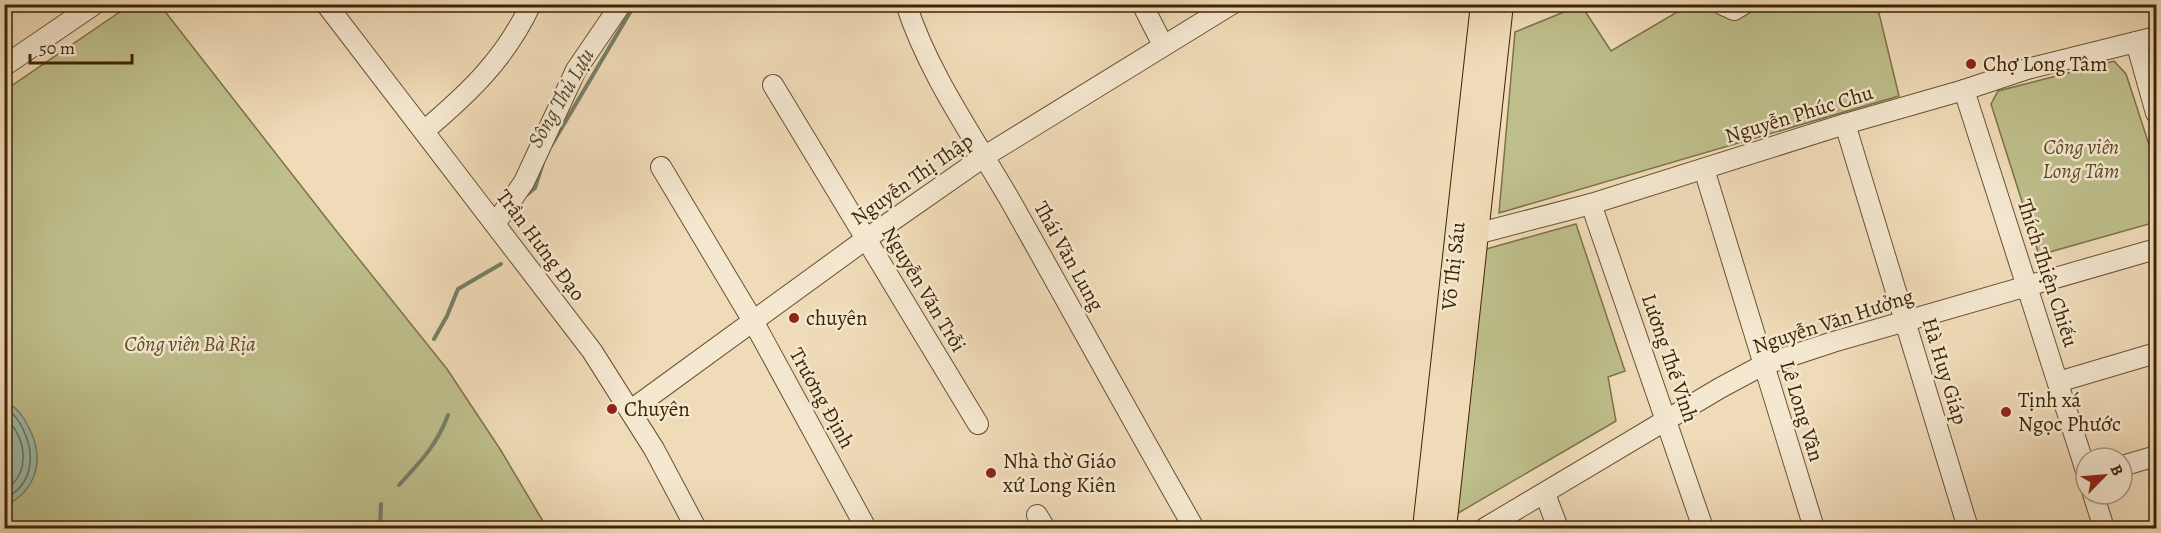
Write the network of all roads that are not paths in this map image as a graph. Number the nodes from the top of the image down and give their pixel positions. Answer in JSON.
{"nodes":[{"id":1,"x":95,"y":4,"type":"edge"},
{"id":2,"x":326,"y":4,"type":"edge"},
{"id":3,"x":531,"y":4,"type":"edge"},
{"id":4,"x":621,"y":4,"type":"edge"},
{"id":5,"x":906,"y":4,"type":"edge"},
{"id":6,"x":1142,"y":4,"type":"edge"},
{"id":7,"x":1232,"y":4,"type":"edge"},
{"id":8,"x":1483,"y":4,"type":"edge"},
{"id":9,"x":1501,"y":4,"type":"edge"},
{"id":10,"x":1721,"y":4,"type":"edge"},
{"id":11,"x":1744,"y":4,"type":"edge"},
{"id":12,"x":2157,"y":37,"type":"edge"},
{"id":13,"x":2136,"y":42,"type":"junction"},
{"id":14,"x":1163,"y":45,"type":"junction"},
{"id":15,"x":4,"y":66,"type":"edge"},
{"id":16,"x":773,"y":85,"type":"dead end"},
{"id":17,"x":1964,"y":90,"type":"junction"},
{"id":18,"x":2157,"y":113,"type":"edge"},
{"id":19,"x":1845,"y":124,"type":"junction"},
{"id":20,"x":424,"y":131,"type":"junction"},
{"id":21,"x":985,"y":156,"type":"junction"},
{"id":22,"x":661,"y":167,"type":"dead end"},
{"id":23,"x":1704,"y":169,"type":"junction"},
{"id":24,"x":1591,"y":204,"type":"junction"},
{"id":25,"x":495,"y":224,"type":"junction"},
{"id":26,"x":1466,"y":233,"type":"junction"},
{"id":27,"x":866,"y":239,"type":"junction"},
{"id":28,"x":2157,"y":249,"type":"edge"},
{"id":29,"x":2028,"y":287,"type":"junction"},
{"id":30,"x":753,"y":321,"type":"junction"},
{"id":31,"x":1905,"y":322,"type":"junction"},
{"id":32,"x":2157,"y":352,"type":"edge"},
{"id":33,"x":1763,"y":365,"type":"junction"},
{"id":34,"x":2058,"y":382,"type":"junction"},
{"id":35,"x":631,"y":410,"type":"junction"},
{"id":36,"x":1666,"y":420,"type":"junction"},
{"id":37,"x":978,"y":424,"type":"dead end"},
{"id":38,"x":2078,"y":446,"type":"edge"},
{"id":39,"x":2157,"y":456,"type":"edge"},
{"id":40,"x":2134,"y":463,"type":"edge"},
{"id":41,"x":1545,"y":494,"type":"junction"},
{"id":42,"x":2097,"y":506,"type":"edge"},
{"id":43,"x":696,"y":528,"type":"edge"},
{"id":44,"x":867,"y":528,"type":"edge"},
{"id":45,"x":1194,"y":528,"type":"edge"},
{"id":46,"x":1425,"y":528,"type":"edge"},
{"id":47,"x":1444,"y":528,"type":"edge"},
{"id":48,"x":1485,"y":528,"type":"edge"},
{"id":49,"x":1558,"y":528,"type":"edge"},
{"id":50,"x":1703,"y":528,"type":"edge"},
{"id":51,"x":1814,"y":528,"type":"edge"},
{"id":52,"x":1968,"y":528,"type":"edge"},
{"id":53,"x":2104,"y":528,"type":"edge"}],
"edges":[{"from":1,"to":15,"type":"street"},
{"from":2,"to":20,"type":"street","name":"Trần Hưng Đạo"},
{"from":3,"to":20,"type":"street"},
{"from":4,"to":25,"type":"street"},
{"from":5,"to":21,"type":"street","name":"Thái Văn Lung"},
{"from":6,"to":14,"type":"street"},
{"from":7,"to":14,"type":"street","name":"Nguyễn Thị Thập"},
{"from":8,"to":26,"type":"main road","name":"Võ Thị Sáu"},
{"from":9,"to":26,"type":"main road","name":"Võ Thị Sáu"},
{"from":10,"to":11,"type":"street"},
{"from":12,"to":13,"type":"street","name":"Nguyễn Phúc Chu"},
{"from":13,"to":17,"type":"street","name":"Nguyễn Phúc Chu"},
{"from":13,"to":18,"type":"street"},
{"from":14,"to":21,"type":"street","name":"Nguyễn Thị Thập"},
{"from":16,"to":27,"type":"street","name":"Nguyễn Văn Trỗi"},
{"from":17,"to":19,"type":"street","name":"Nguyễn Phúc Chu"},
{"from":17,"to":29,"type":"street","name":"Thích Thiện Chiếu"},
{"from":19,"to":23,"type":"street","name":"Nguyễn Phúc Chu"},
{"from":19,"to":31,"type":"street","name":"Hà Huy Giáp"},
{"from":20,"to":25,"type":"street","name":"Trần Hưng Đạo"},
{"from":21,"to":27,"type":"street","name":"Nguyễn Thị Thập"},
{"from":21,"to":45,"type":"street","name":"Thái Văn Lung"},
{"from":22,"to":30,"type":"street","name":"Trương Định"},
{"from":23,"to":24,"type":"street","name":"Nguyễn Phúc Chu"},
{"from":23,"to":33,"type":"street","name":"Lê Long Vân"},
{"from":24,"to":26,"type":"street","name":"Nguyễn Phúc Chu"},
{"from":24,"to":36,"type":"street","name":"Lương Thế Vinh"},
{"from":25,"to":35,"type":"street","name":"Trần Hưng Đạo"},
{"from":26,"to":46,"type":"main road","name":"Võ Thị Sáu"},
{"from":26,"to":47,"type":"main road","name":"Võ Thị Sáu"},
{"from":27,"to":30,"type":"street","name":"Nguyễn Thị Thập"},
{"from":27,"to":37,"type":"street","name":"Nguyễn Văn Trỗi"},
{"from":28,"to":29,"type":"street","name":"Nguyễn Văn Hưởng"},
{"from":29,"to":31,"type":"street","name":"Nguyễn Văn Hưởng"},
{"from":29,"to":34,"type":"street","name":"Thích Thiện Chiếu"},
{"from":30,"to":35,"type":"street","name":"Nguyễn Thị Thập"},
{"from":30,"to":44,"type":"street","name":"Trương Định"},
{"from":31,"to":33,"type":"street","name":"Nguyễn Văn Hưởng"},
{"from":31,"to":52,"type":"street","name":"Hà Huy Giáp"},
{"from":32,"to":34,"type":"street"},
{"from":33,"to":36,"type":"street","name":"Nguyễn Văn Hưởng"},
{"from":33,"to":51,"type":"street","name":"Lê Long Vân"},
{"from":34,"to":38,"type":"street","name":"Thích Thiện Chiếu"},
{"from":35,"to":43,"type":"street","name":"Trần Hưng Đạo"},
{"from":36,"to":41,"type":"street","name":"Nguyễn Văn Hưởng"},
{"from":36,"to":50,"type":"street","name":"Lương Thế Vinh"},
{"from":39,"to":40,"type":"street"},
{"from":41,"to":48,"type":"street","name":"Nguyễn Văn Hưởng"},
{"from":41,"to":49,"type":"street"},
{"from":42,"to":53,"type":"street"}]}
